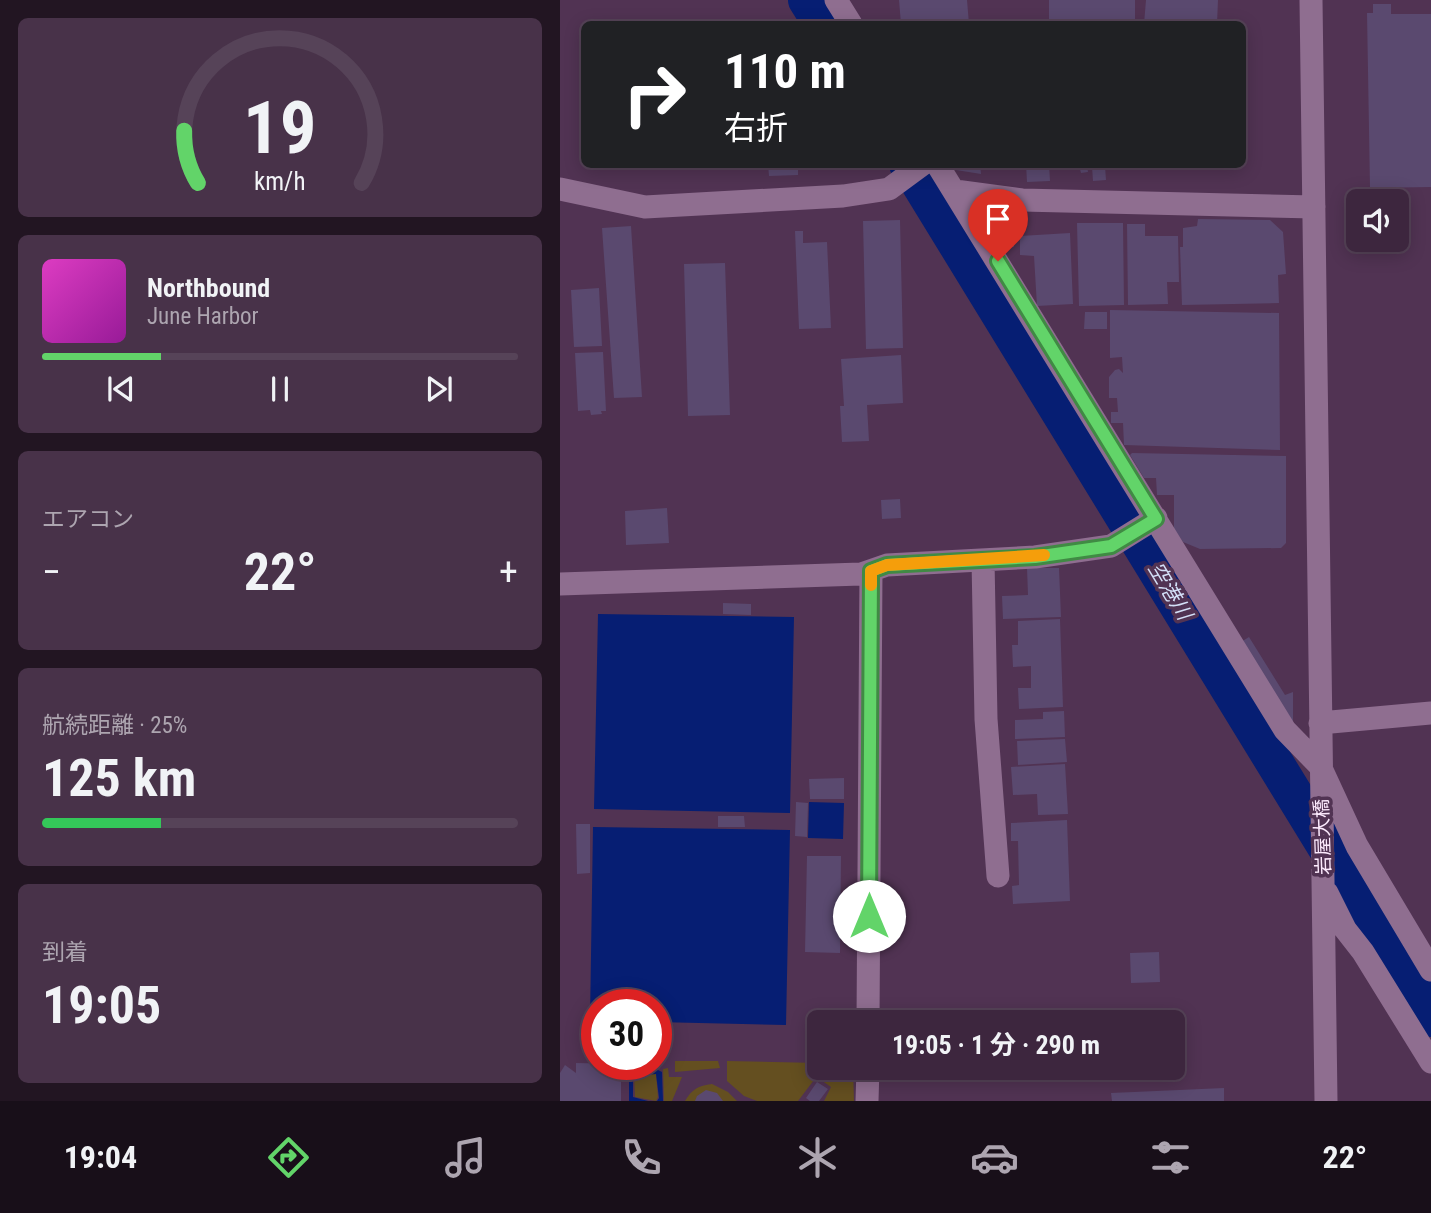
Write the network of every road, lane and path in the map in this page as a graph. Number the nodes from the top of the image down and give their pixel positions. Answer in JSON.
{"nodes":[{"id":1,"x":836,"y":0,"type":"edge"},
{"id":2,"x":1311,"y":0,"type":"edge"},
{"id":3,"x":849,"y":21,"type":"edge"},
{"id":4,"x":918,"y":168,"type":"edge"},
{"id":5,"x":940,"y":168,"type":"edge"},
{"id":6,"x":560,"y":189,"type":"edge"},
{"id":7,"x":955,"y":191,"type":"junction"},
{"id":8,"x":1314,"y":206,"type":"junction"},
{"id":9,"x":1152,"y":521,"type":"junction"},
{"id":10,"x":983,"y":560,"type":"junction"},
{"id":11,"x":871,"y":571,"type":"junction"},
{"id":12,"x":560,"y":584,"type":"edge"},
{"id":13,"x":1431,"y":713,"type":"edge"},
{"id":14,"x":1320,"y":723,"type":"junction"},
{"id":15,"x":1321,"y":776,"type":"junction"},
{"id":16,"x":998,"y":876,"type":"dead end"},
{"id":17,"x":1324,"y":887,"type":"junction"},
{"id":18,"x":1431,"y":970,"type":"edge"},
{"id":19,"x":868,"y":1010,"type":"edge"},
{"id":20,"x":1431,"y":1062,"type":"edge"},
{"id":21,"x":868,"y":1080,"type":"edge"},
{"id":22,"x":867,"y":1101,"type":"edge"},
{"id":23,"x":1326,"y":1101,"type":"edge"}],
"edges":[{"from":1,"to":3,"type":"street"},
{"from":2,"to":8,"type":"street","name":"岩屋大橋"},
{"from":4,"to":6,"type":"street"},
{"from":5,"to":7,"type":"street"},
{"from":7,"to":8,"type":"street"},
{"from":7,"to":9,"type":"street"},
{"from":8,"to":14,"type":"street","name":"岩屋大橋"},
{"from":9,"to":10,"type":"street"},
{"from":9,"to":15,"type":"street"},
{"from":10,"to":11,"type":"street"},
{"from":10,"to":16,"type":"street"},
{"from":11,"to":12,"type":"street"},
{"from":11,"to":19,"type":"street"},
{"from":13,"to":14,"type":"street"},
{"from":14,"to":15,"type":"street","name":"岩屋大橋"},
{"from":15,"to":17,"type":"street","name":"岩屋大橋"},
{"from":15,"to":18,"type":"street"},
{"from":17,"to":20,"type":"street"},
{"from":17,"to":23,"type":"street","name":"岩屋大橋"},
{"from":21,"to":22,"type":"street"}]}
